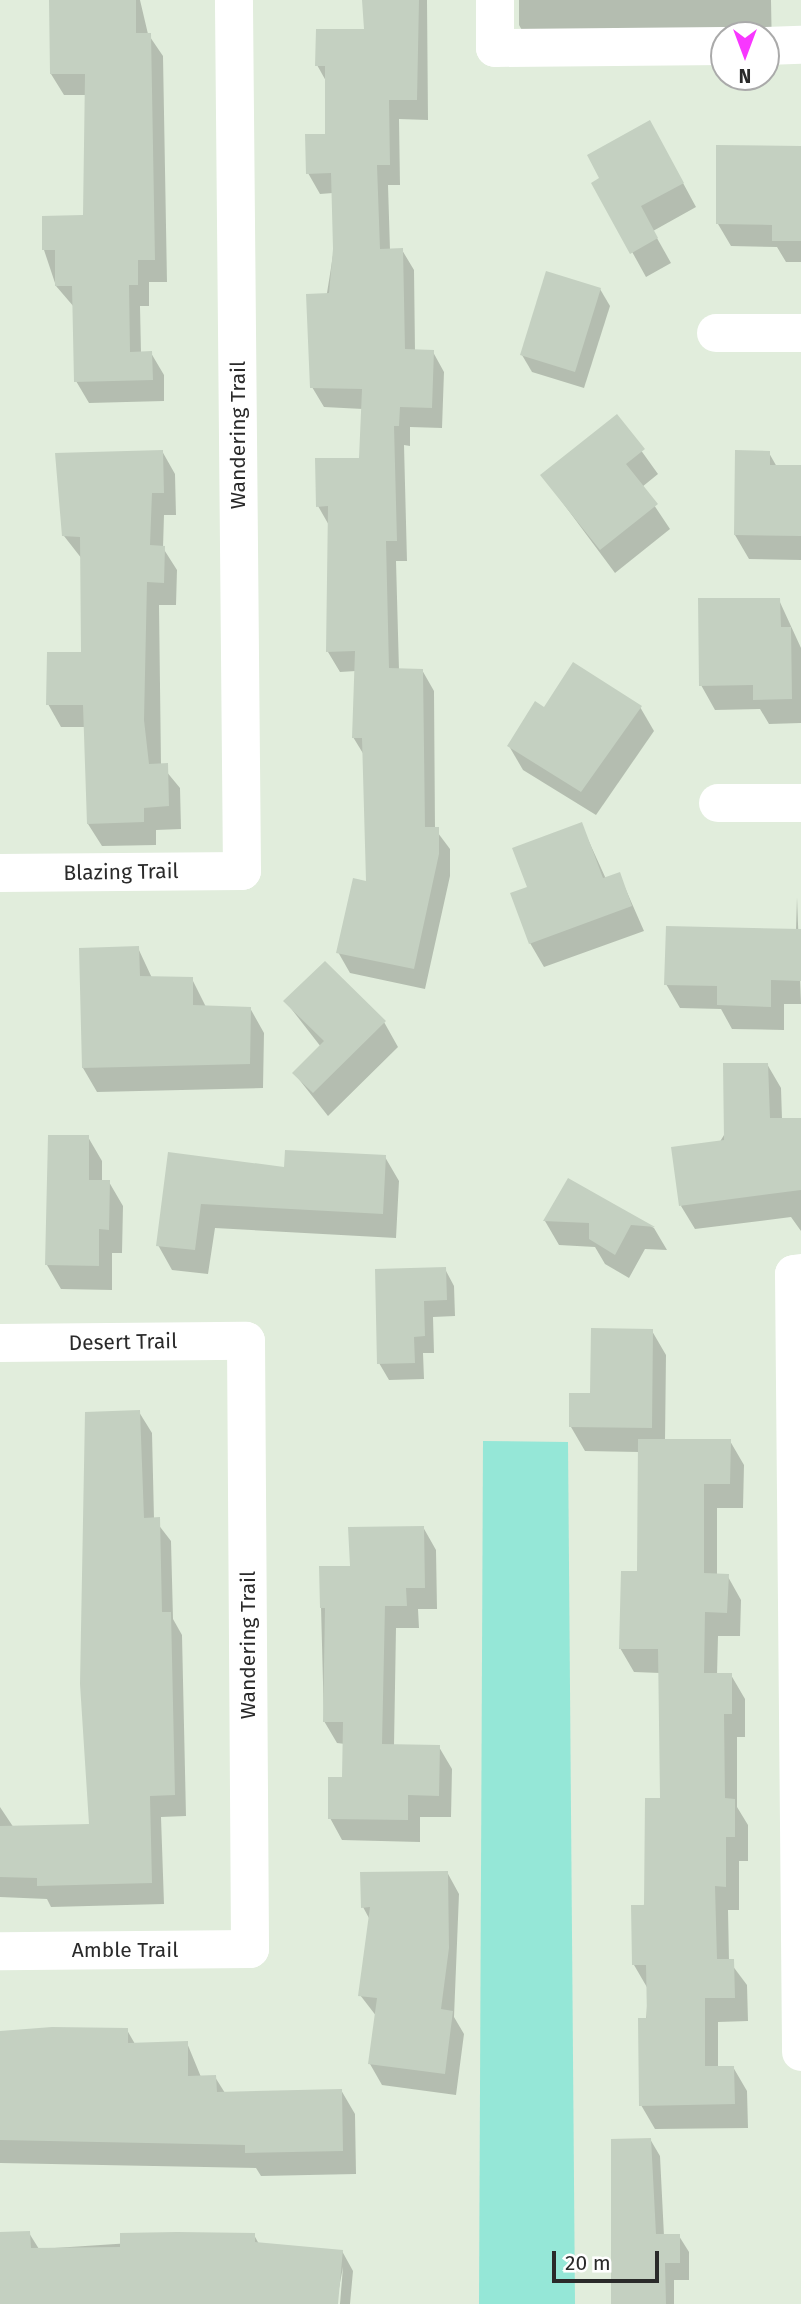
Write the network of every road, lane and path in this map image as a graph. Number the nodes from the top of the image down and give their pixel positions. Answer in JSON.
{"nodes":[{"id":1,"x":234,"y":0,"type":"edge"},
{"id":2,"x":495,"y":0,"type":"edge"},
{"id":3,"x":801,"y":45,"type":"edge"},
{"id":4,"x":710,"y":46,"type":"edge"},
{"id":5,"x":780,"y":46,"type":"edge"},
{"id":6,"x":801,"y":332,"type":"edge"},
{"id":7,"x":716,"y":333,"type":"dead end"},
{"id":8,"x":718,"y":803,"type":"dead end"},
{"id":9,"x":801,"y":803,"type":"edge"},
{"id":10,"x":242,"y":871,"type":"joint"},
{"id":11,"x":0,"y":873,"type":"edge"},
{"id":12,"x":798,"y":1273,"type":"edge"},
{"id":13,"x":246,"y":1341,"type":"joint"},
{"id":14,"x":0,"y":1343,"type":"edge"},
{"id":15,"x":800,"y":1777,"type":"edge"},
{"id":16,"x":250,"y":1949,"type":"joint"},
{"id":17,"x":0,"y":1951,"type":"edge"},
{"id":18,"x":801,"y":2052,"type":"edge"}],
"edges":[{"from":1,"to":10,"type":"street","name":"Wandering Trail"},
{"from":2,"to":4,"type":"street"},
{"from":3,"to":5,"type":"street"},
{"from":6,"to":7,"type":"street"},
{"from":8,"to":9,"type":"street"},
{"from":10,"to":11,"type":"street","name":"Blazing Trail"},
{"from":12,"to":15,"type":"street"},
{"from":13,"to":14,"type":"street","name":"Desert Trail"},
{"from":13,"to":16,"type":"street","name":"Wandering Trail"},
{"from":15,"to":18,"type":"street"},
{"from":16,"to":17,"type":"street","name":"Amble Trail"}]}
